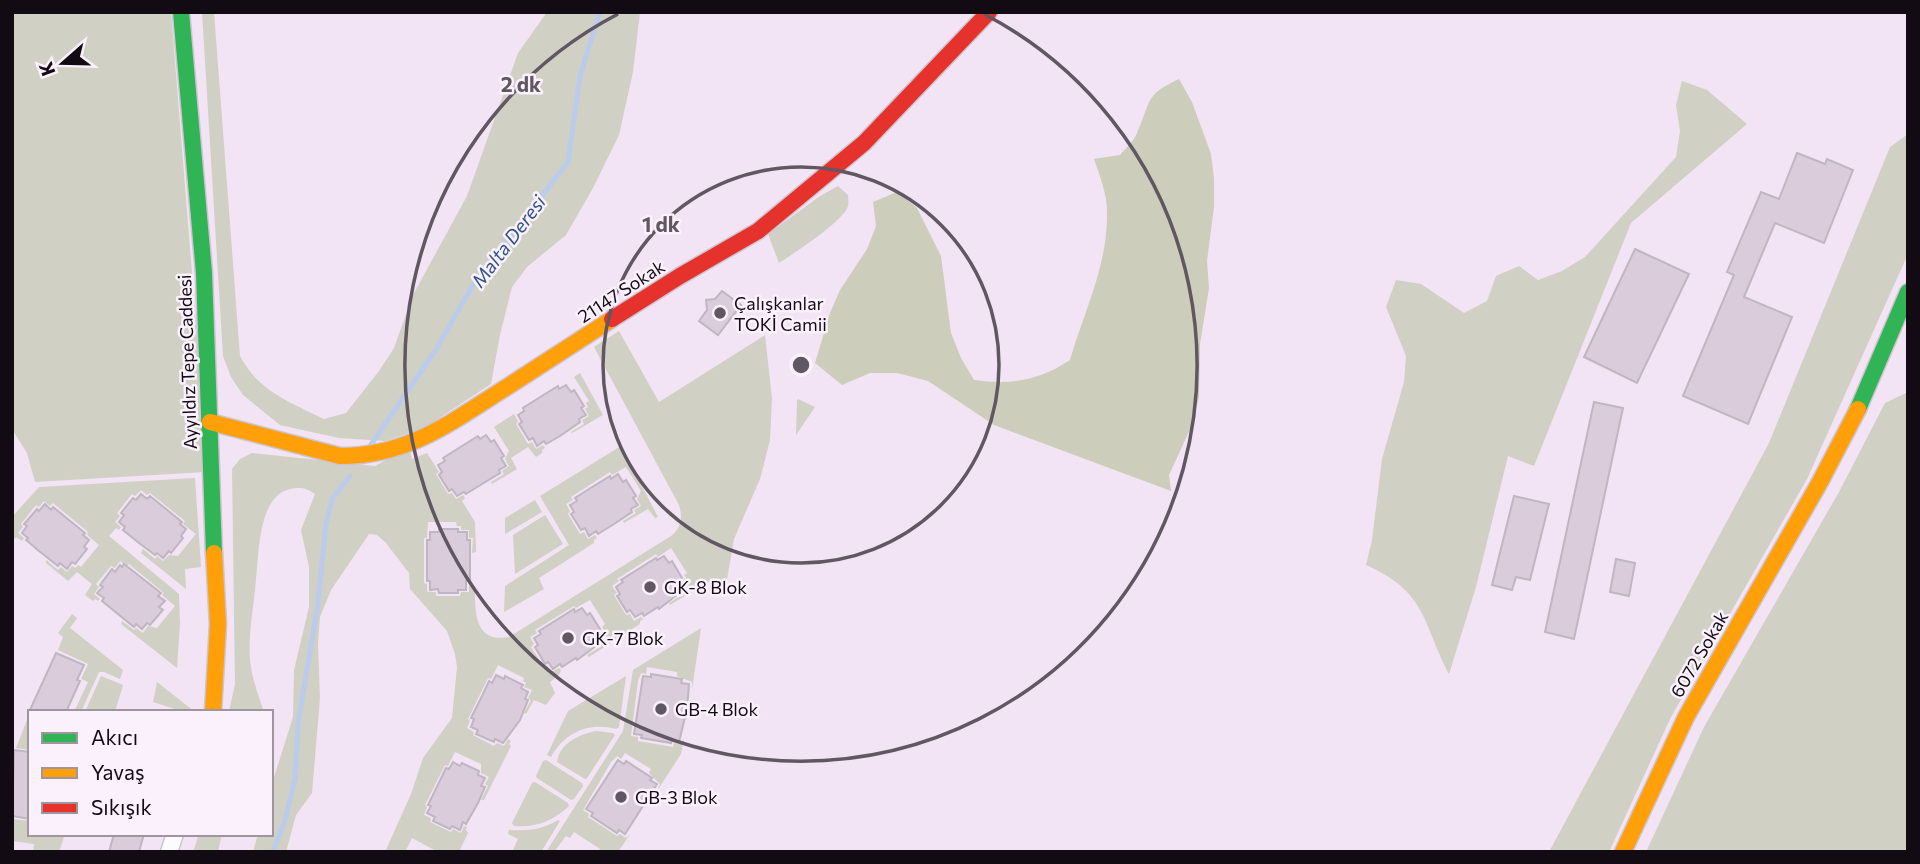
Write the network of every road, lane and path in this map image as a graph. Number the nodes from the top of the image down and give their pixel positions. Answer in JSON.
{"nodes":[{"id":1,"x":181,"y":12,"type":"edge"},
{"id":2,"x":989,"y":12,"type":"edge"},
{"id":3,"x":1908,"y":292,"type":"edge"},
{"id":4,"x":210,"y":422,"type":"junction"},
{"id":5,"x":213,"y":710,"type":"edge"},
{"id":6,"x":1623,"y":852,"type":"edge"}],
"edges":[{"from":1,"to":4,"type":"street","name":"Ayyıldız Tepe Caddesi"},
{"from":2,"to":4,"type":"street","name":"21147 Sokak"},
{"from":3,"to":6,"type":"street","name":"6072 Sokak"},
{"from":4,"to":5,"type":"street","name":"Ayyıldız Tepe Caddesi"}]}
